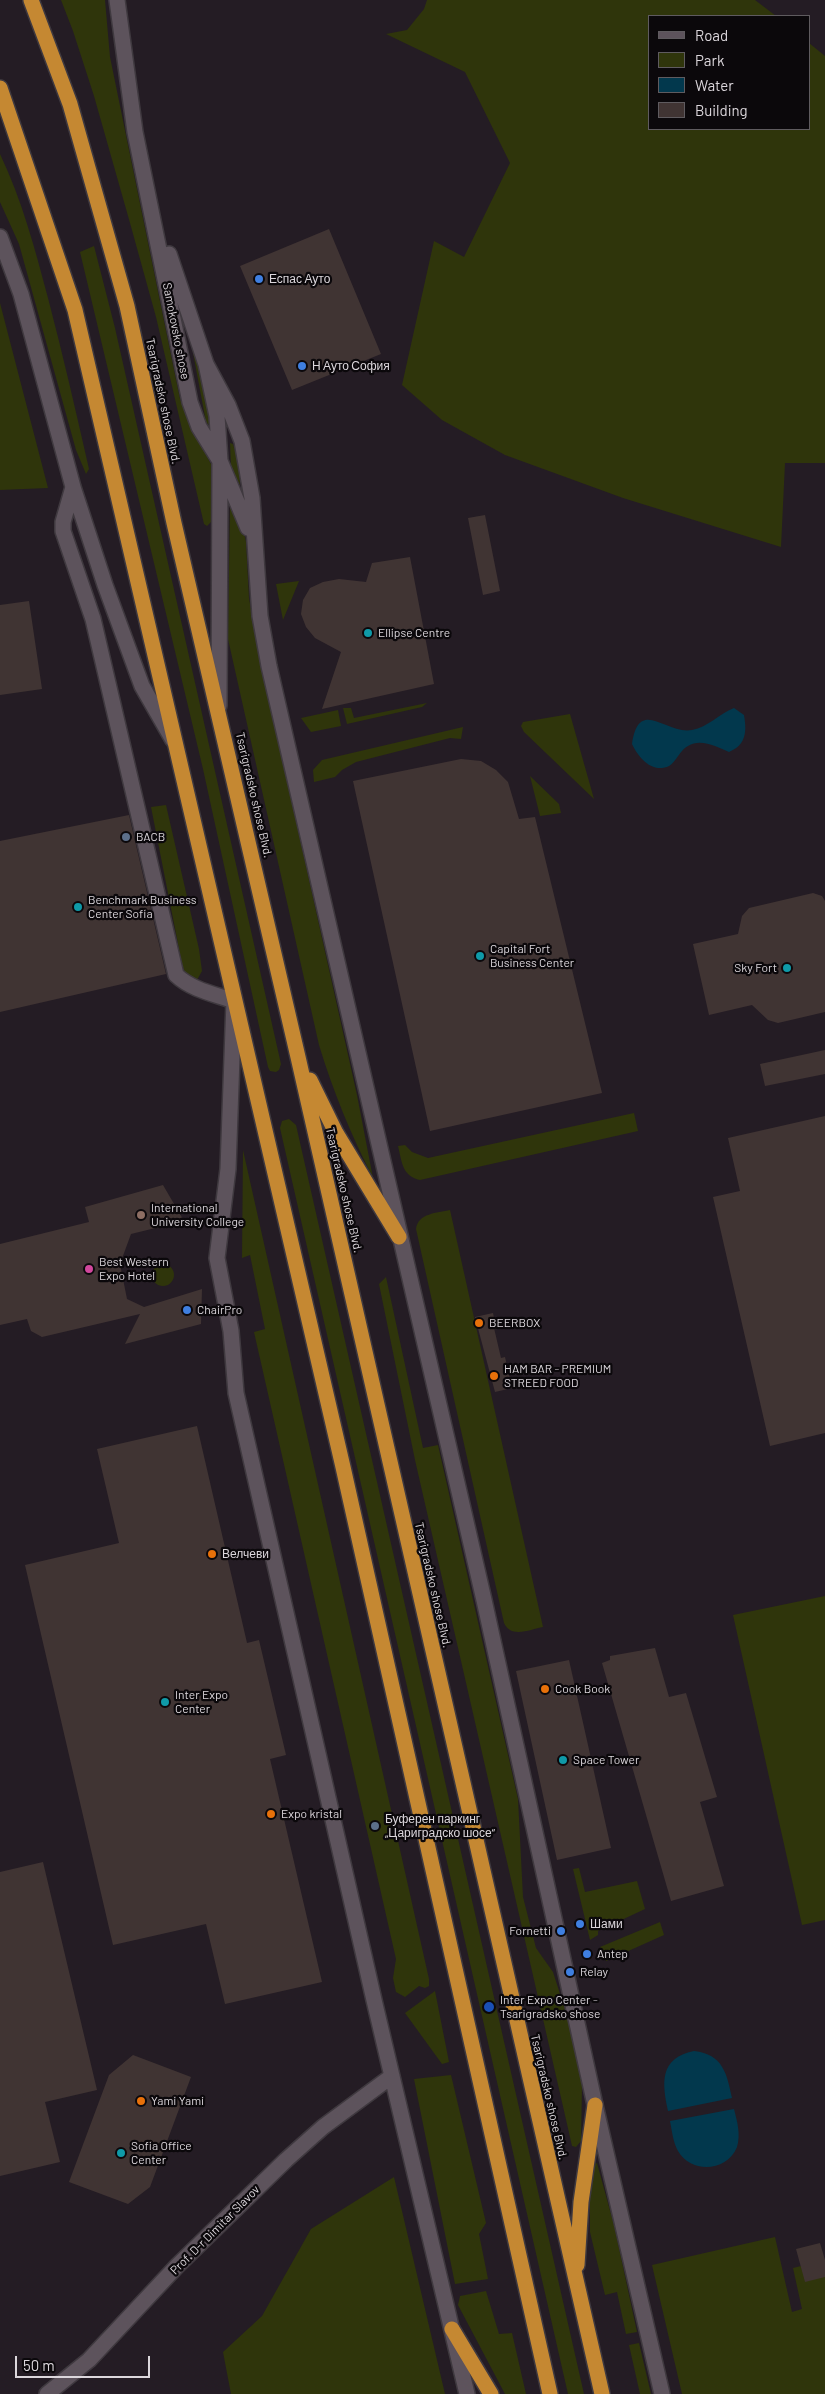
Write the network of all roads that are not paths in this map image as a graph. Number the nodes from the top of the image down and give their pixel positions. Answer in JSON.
{"nodes":[{"id":1,"x":30,"y":0,"type":"edge"},
{"id":2,"x":116,"y":0,"type":"edge"},
{"id":3,"x":0,"y":88,"type":"edge"},
{"id":4,"x":149,"y":194,"type":"junction"},
{"id":5,"x":0,"y":237,"type":"edge"},
{"id":6,"x":206,"y":364,"type":"junction"},
{"id":7,"x":220,"y":460,"type":"junction"},
{"id":8,"x":73,"y":487,"type":"junction"},
{"id":9,"x":256,"y":551,"type":"junction"},
{"id":10,"x":220,"y":712,"type":"junction"},
{"id":11,"x":176,"y":746,"type":"junction"},
{"id":12,"x":234,"y":1001,"type":"junction"},
{"id":13,"x":298,"y":1058,"type":"junction"},
{"id":14,"x":399,"y":1237,"type":"junction"},
{"id":15,"x":392,"y":2076,"type":"junction"},
{"id":16,"x":595,"y":2104,"type":"junction"},
{"id":17,"x":576,"y":2284,"type":"junction"},
{"id":18,"x":452,"y":2328,"type":"junction"},
{"id":19,"x":47,"y":2394,"type":"edge"},
{"id":20,"x":467,"y":2394,"type":"edge"},
{"id":21,"x":491,"y":2394,"type":"edge"},
{"id":22,"x":550,"y":2394,"type":"edge"},
{"id":23,"x":602,"y":2394,"type":"edge"},
{"id":24,"x":662,"y":2394,"type":"edge"}],
"edges":[{"from":1,"to":10,"type":"highway","name":"Tsarigradsko shose Blvd."},
{"from":2,"to":4,"type":"street","name":"Samokovsko shose"},
{"from":3,"to":11,"type":"highway"},
{"from":4,"to":6,"type":"street","name":"Samokovsko shose"},
{"from":4,"to":7,"type":"street","name":"Samokovsko shose"},
{"from":5,"to":8,"type":"street"},
{"from":6,"to":7,"type":"street","name":"Samokovsko shose"},
{"from":6,"to":9,"type":"street"},
{"from":7,"to":9,"type":"street"},
{"from":7,"to":10,"type":"street","name":"Samokovsko shose"},
{"from":8,"to":11,"type":"street"},
{"from":8,"to":12,"type":"street"},
{"from":9,"to":14,"type":"street"},
{"from":10,"to":13,"type":"highway","name":"Tsarigradsko shose Blvd."},
{"from":11,"to":12,"type":"highway"},
{"from":12,"to":15,"type":"street"},
{"from":12,"to":22,"type":"highway"},
{"from":13,"to":14,"type":"highway"},
{"from":13,"to":17,"type":"highway","name":"Tsarigradsko shose Blvd."},
{"from":14,"to":16,"type":"street"},
{"from":15,"to":18,"type":"street"},
{"from":15,"to":19,"type":"street","name":"Prof. D-r Dimitar Slavov"},
{"from":16,"to":17,"type":"highway"},
{"from":16,"to":24,"type":"street"},
{"from":17,"to":23,"type":"highway","name":"Tsarigradsko shose Blvd."},
{"from":18,"to":20,"type":"street"},
{"from":18,"to":21,"type":"highway"}]}
